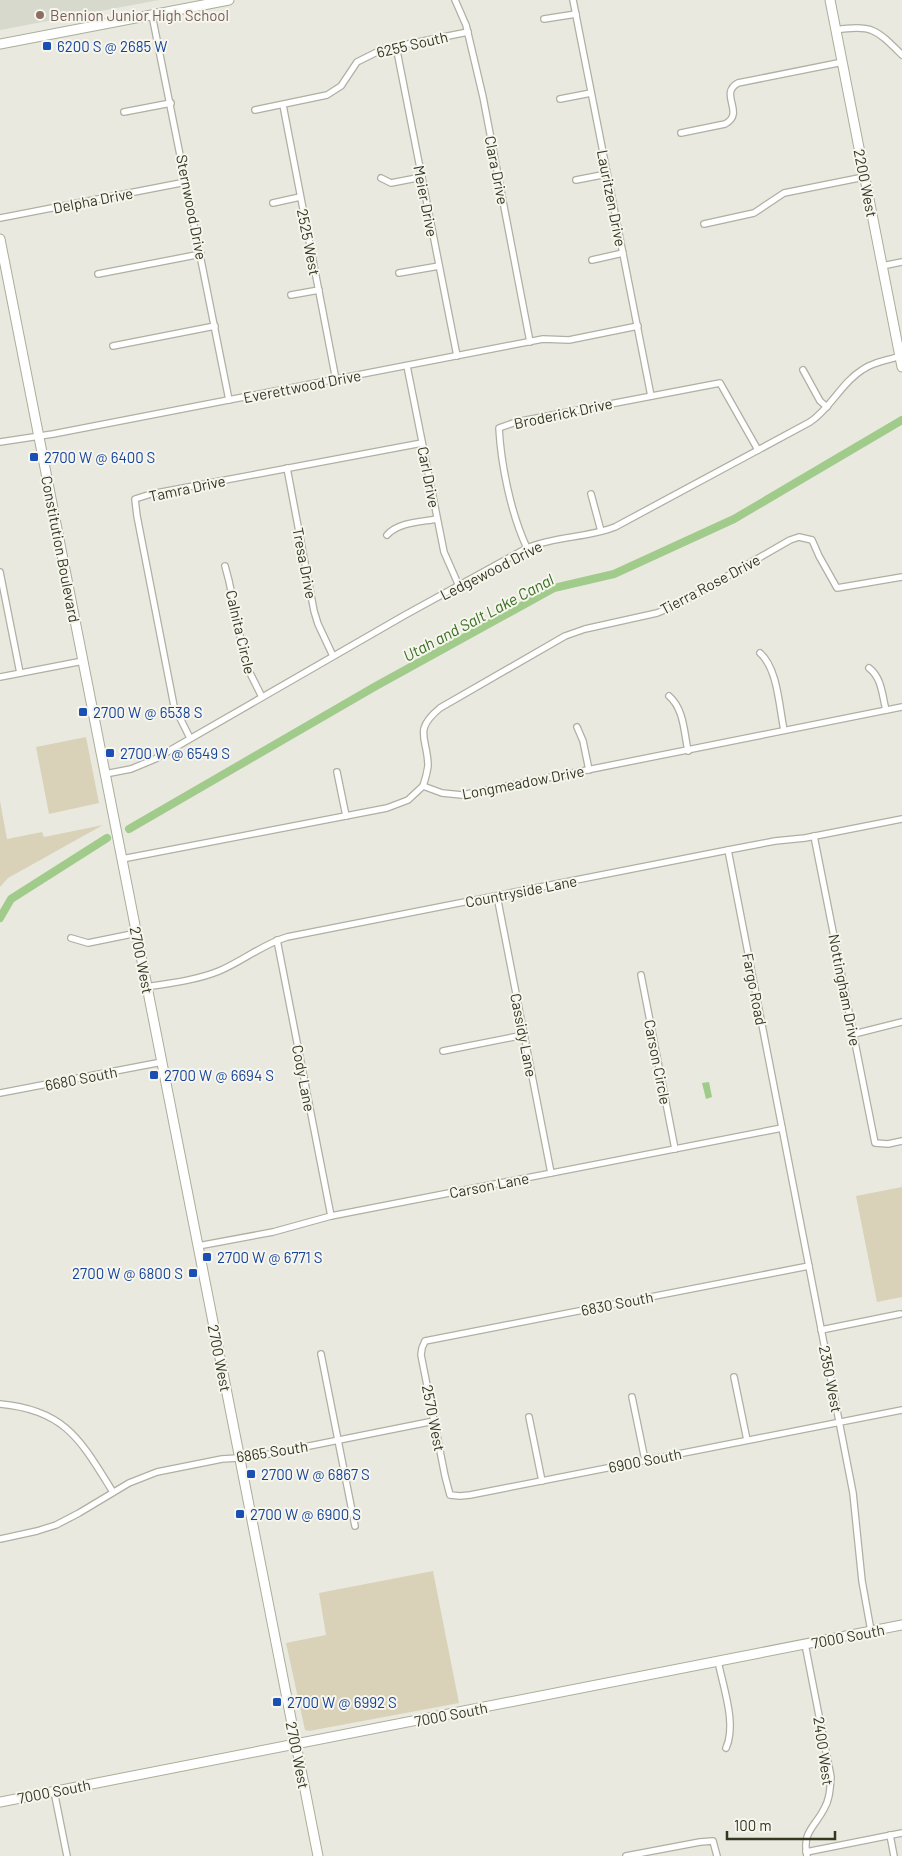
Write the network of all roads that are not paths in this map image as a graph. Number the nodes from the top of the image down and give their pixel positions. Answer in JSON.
{"nodes":[{"id":1,"x":229,"y":0,"type":"edge"},
{"id":2,"x":455,"y":0,"type":"edge"},
{"id":3,"x":573,"y":0,"type":"edge"},
{"id":4,"x":830,"y":0,"type":"edge"},
{"id":5,"x":576,"y":14,"type":"junction"},
{"id":6,"x":152,"y":15,"type":"junction"},
{"id":7,"x":544,"y":20,"type":"dead end"},
{"id":8,"x":836,"y":30,"type":"junction"},
{"id":9,"x":468,"y":32,"type":"junction"},
{"id":10,"x":0,"y":44,"type":"edge"},
{"id":11,"x":396,"y":46,"type":"junction"},
{"id":12,"x":902,"y":55,"type":"edge"},
{"id":13,"x":843,"y":62,"type":"junction"},
{"id":14,"x":592,"y":93,"type":"junction"},
{"id":15,"x":560,"y":99,"type":"dead end"},
{"id":16,"x":171,"y":103,"type":"junction"},
{"id":17,"x":283,"y":105,"type":"junction"},
{"id":18,"x":255,"y":110,"type":"dead end"},
{"id":19,"x":124,"y":112,"type":"dead end"},
{"id":20,"x":681,"y":133,"type":"dead end"},
{"id":21,"x":608,"y":174,"type":"junction"},
{"id":22,"x":422,"y":177,"type":"junction"},
{"id":23,"x":864,"y":177,"type":"junction"},
{"id":24,"x":381,"y":178,"type":"dead end"},
{"id":25,"x":576,"y":180,"type":"dead end"},
{"id":26,"x":186,"y":182,"type":"junction"},
{"id":27,"x":300,"y":198,"type":"junction"},
{"id":28,"x":273,"y":203,"type":"dead end"},
{"id":29,"x":0,"y":218,"type":"edge"},
{"id":30,"x":704,"y":224,"type":"dead end"},
{"id":31,"x":0,"y":239,"type":"edge"},
{"id":32,"x":623,"y":253,"type":"junction"},
{"id":33,"x":201,"y":254,"type":"junction"},
{"id":34,"x":592,"y":260,"type":"dead end"},
{"id":35,"x":902,"y":262,"type":"edge"},
{"id":36,"x":439,"y":266,"type":"junction"},
{"id":37,"x":882,"y":266,"type":"junction"},
{"id":38,"x":399,"y":273,"type":"dead end"},
{"id":39,"x":98,"y":274,"type":"dead end"},
{"id":40,"x":319,"y":290,"type":"junction"},
{"id":41,"x":291,"y":295,"type":"dead end"},
{"id":42,"x":215,"y":326,"type":"junction"},
{"id":43,"x":638,"y":326,"type":"junction"},
{"id":44,"x":530,"y":342,"type":"junction"},
{"id":45,"x":113,"y":346,"type":"dead end"},
{"id":46,"x":457,"y":356,"type":"junction"},
{"id":47,"x":901,"y":356,"type":"edge"},
{"id":48,"x":407,"y":366,"type":"junction"},
{"id":49,"x":902,"y":367,"type":"edge"},
{"id":50,"x":803,"y":370,"type":"dead end"},
{"id":51,"x":336,"y":380,"type":"junction"},
{"id":52,"x":651,"y":396,"type":"junction"},
{"id":53,"x":229,"y":400,"type":"junction"},
{"id":54,"x":827,"y":407,"type":"junction"},
{"id":55,"x":39,"y":436,"type":"junction"},
{"id":56,"x":0,"y":442,"type":"edge"},
{"id":57,"x":422,"y":442,"type":"junction"},
{"id":58,"x":758,"y":450,"type":"junction"},
{"id":59,"x":287,"y":468,"type":"junction"},
{"id":60,"x":590,"y":494,"type":"dead end"},
{"id":61,"x":437,"y":519,"type":"junction"},
{"id":62,"x":602,"y":531,"type":"junction"},
{"id":63,"x":387,"y":535,"type":"dead end"},
{"id":64,"x":528,"y":548,"type":"junction"},
{"id":65,"x":225,"y":566,"type":"dead end"},
{"id":66,"x":0,"y":572,"type":"edge"},
{"id":67,"x":902,"y":577,"type":"edge"},
{"id":68,"x":459,"y":586,"type":"junction"},
{"id":69,"x":760,"y":653,"type":"dead end"},
{"id":70,"x":333,"y":656,"type":"junction"},
{"id":71,"x":83,"y":661,"type":"junction"},
{"id":72,"x":869,"y":668,"type":"dead end"},
{"id":73,"x":20,"y":673,"type":"junction"},
{"id":74,"x":0,"y":677,"type":"edge"},
{"id":75,"x":669,"y":696,"type":"dead end"},
{"id":76,"x":262,"y":697,"type":"junction"},
{"id":77,"x":902,"y":707,"type":"edge"},
{"id":78,"x":886,"y":710,"type":"junction"},
{"id":79,"x":577,"y":727,"type":"dead end"},
{"id":80,"x":784,"y":730,"type":"junction"},
{"id":81,"x":190,"y":738,"type":"junction"},
{"id":82,"x":688,"y":751,"type":"junction"},
{"id":83,"x":589,"y":770,"type":"junction"},
{"id":84,"x":337,"y":772,"type":"dead end"},
{"id":85,"x":105,"y":774,"type":"junction"},
{"id":86,"x":423,"y":786,"type":"junction"},
{"id":87,"x":346,"y":816,"type":"junction"},
{"id":88,"x":902,"y":819,"type":"edge"},
{"id":89,"x":814,"y":836,"type":"junction"},
{"id":90,"x":728,"y":850,"type":"junction"},
{"id":91,"x":122,"y":859,"type":"junction"},
{"id":92,"x":497,"y":896,"type":"junction"},
{"id":93,"x":137,"y":934,"type":"junction"},
{"id":94,"x":71,"y":938,"type":"dead end"},
{"id":95,"x":277,"y":940,"type":"junction"},
{"id":96,"x":641,"y":975,"type":"dead end"},
{"id":97,"x":147,"y":987,"type":"junction"},
{"id":98,"x":902,"y":1022,"type":"edge"},
{"id":99,"x":854,"y":1034,"type":"junction"},
{"id":100,"x":524,"y":1035,"type":"junction"},
{"id":101,"x":442,"y":1051,"type":"dead end"},
{"id":102,"x":162,"y":1062,"type":"junction"},
{"id":103,"x":0,"y":1093,"type":"edge"},
{"id":104,"x":782,"y":1128,"type":"junction"},
{"id":105,"x":902,"y":1141,"type":"edge"},
{"id":106,"x":675,"y":1149,"type":"junction"},
{"id":107,"x":551,"y":1173,"type":"junction"},
{"id":108,"x":331,"y":1216,"type":"junction"},
{"id":109,"x":198,"y":1246,"type":"junction"},
{"id":110,"x":809,"y":1266,"type":"junction"},
{"id":111,"x":900,"y":1314,"type":"dead end"},
{"id":112,"x":821,"y":1330,"type":"junction"},
{"id":113,"x":425,"y":1342,"type":"joint"},
{"id":114,"x":321,"y":1354,"type":"dead end"},
{"id":115,"x":734,"y":1377,"type":"dead end"},
{"id":116,"x":632,"y":1397,"type":"dead end"},
{"id":117,"x":0,"y":1404,"type":"edge"},
{"id":118,"x":902,"y":1410,"type":"edge"},
{"id":119,"x":530,"y":1417,"type":"dead end"},
{"id":120,"x":434,"y":1421,"type":"junction"},
{"id":121,"x":839,"y":1423,"type":"junction"},
{"id":122,"x":338,"y":1440,"type":"junction"},
{"id":123,"x":747,"y":1440,"type":"junction"},
{"id":124,"x":240,"y":1457,"type":"junction"},
{"id":125,"x":645,"y":1460,"type":"junction"},
{"id":126,"x":542,"y":1481,"type":"junction"},
{"id":127,"x":113,"y":1492,"type":"junction"},
{"id":128,"x":450,"y":1495,"type":"joint"},
{"id":129,"x":355,"y":1526,"type":"dead end"},
{"id":130,"x":0,"y":1539,"type":"edge"},
{"id":131,"x":902,"y":1625,"type":"edge"},
{"id":132,"x":871,"y":1631,"type":"junction"},
{"id":133,"x":805,"y":1644,"type":"junction"},
{"id":134,"x":718,"y":1661,"type":"junction"},
{"id":135,"x":296,"y":1744,"type":"junction"},
{"id":136,"x":726,"y":1748,"type":"dead end"},
{"id":137,"x":54,"y":1791,"type":"junction"},
{"id":138,"x":0,"y":1802,"type":"edge"},
{"id":139,"x":902,"y":1833,"type":"edge"},
{"id":140,"x":890,"y":1836,"type":"junction"},
{"id":141,"x":806,"y":1854,"type":"edge"},
{"id":142,"x":67,"y":1856,"type":"edge"},
{"id":143,"x":318,"y":1856,"type":"edge"},
{"id":144,"x":626,"y":1856,"type":"edge"},
{"id":145,"x":717,"y":1856,"type":"edge"},
{"id":146,"x":894,"y":1856,"type":"edge"}],
"edges":[{"from":1,"to":6,"type":"main road"},
{"from":2,"to":9,"type":"street","name":"Clara Drive"},
{"from":3,"to":5,"type":"street","name":"Lauritzen Drive"},
{"from":4,"to":8,"type":"main road","name":"2200 West"},
{"from":5,"to":7,"type":"street"},
{"from":5,"to":14,"type":"street","name":"Lauritzen Drive"},
{"from":6,"to":10,"type":"main road"},
{"from":6,"to":16,"type":"street","name":"Sternwood Drive"},
{"from":8,"to":12,"type":"street"},
{"from":8,"to":13,"type":"main road","name":"2200 West"},
{"from":9,"to":11,"type":"street","name":"6255 South"},
{"from":9,"to":44,"type":"street","name":"Clara Drive"},
{"from":11,"to":17,"type":"street","name":"6255 South"},
{"from":11,"to":22,"type":"street","name":"Meier Drive"},
{"from":13,"to":20,"type":"street"},
{"from":13,"to":23,"type":"main road","name":"2200 West"},
{"from":14,"to":15,"type":"street"},
{"from":14,"to":21,"type":"street","name":"Lauritzen Drive"},
{"from":16,"to":19,"type":"street"},
{"from":16,"to":26,"type":"street","name":"Sternwood Drive"},
{"from":17,"to":18,"type":"street","name":"6255 South"},
{"from":17,"to":27,"type":"street","name":"2525 West"},
{"from":21,"to":25,"type":"street"},
{"from":21,"to":32,"type":"street","name":"Lauritzen Drive"},
{"from":22,"to":24,"type":"street"},
{"from":22,"to":36,"type":"street","name":"Meier Drive"},
{"from":23,"to":30,"type":"street"},
{"from":23,"to":37,"type":"main road","name":"2200 West"},
{"from":26,"to":29,"type":"street","name":"Delpha Drive"},
{"from":26,"to":33,"type":"street","name":"Sternwood Drive"},
{"from":27,"to":28,"type":"street"},
{"from":27,"to":40,"type":"street","name":"2525 West"},
{"from":31,"to":55,"type":"main road","name":"Constitution Boulevard"},
{"from":32,"to":34,"type":"street"},
{"from":32,"to":43,"type":"street","name":"Lauritzen Drive"},
{"from":33,"to":39,"type":"street"},
{"from":33,"to":42,"type":"street","name":"Sternwood Drive"},
{"from":35,"to":37,"type":"street"},
{"from":36,"to":38,"type":"street"},
{"from":36,"to":46,"type":"street","name":"Meier Drive"},
{"from":37,"to":47,"type":"main road","name":"2200 West"},
{"from":40,"to":41,"type":"street"},
{"from":40,"to":51,"type":"street","name":"2525 West"},
{"from":42,"to":45,"type":"street"},
{"from":42,"to":53,"type":"street","name":"Sternwood Drive"},
{"from":43,"to":44,"type":"street","name":"Everettwood Drive"},
{"from":43,"to":52,"type":"street","name":"Lauritzen Drive"},
{"from":44,"to":46,"type":"street","name":"Everettwood Drive"},
{"from":46,"to":48,"type":"street","name":"Everettwood Drive"},
{"from":47,"to":49,"type":"main road","name":"2200 West"},
{"from":47,"to":54,"type":"street","name":"Ledgewood Drive"},
{"from":48,"to":51,"type":"street","name":"Everettwood Drive"},
{"from":48,"to":57,"type":"street","name":"Carl Drive"},
{"from":50,"to":54,"type":"street"},
{"from":51,"to":53,"type":"street","name":"Everettwood Drive"},
{"from":52,"to":58,"type":"street","name":"Broderick Drive"},
{"from":52,"to":64,"type":"street","name":"Broderick Drive"},
{"from":53,"to":55,"type":"street","name":"Everettwood Drive"},
{"from":54,"to":58,"type":"street","name":"Ledgewood Drive"},
{"from":55,"to":56,"type":"street","name":"Everettwood Drive"},
{"from":55,"to":71,"type":"main road","name":"Constitution Boulevard"},
{"from":57,"to":59,"type":"street","name":"Tamra Drive"},
{"from":57,"to":61,"type":"street","name":"Carl Drive"},
{"from":58,"to":62,"type":"street","name":"Ledgewood Drive"},
{"from":59,"to":70,"type":"street","name":"Tresa Drive"},
{"from":59,"to":81,"type":"street","name":"Tamra Drive"},
{"from":60,"to":62,"type":"street"},
{"from":61,"to":63,"type":"street"},
{"from":61,"to":68,"type":"street","name":"Carl Drive"},
{"from":62,"to":64,"type":"street","name":"Ledgewood Drive"},
{"from":64,"to":68,"type":"street","name":"Ledgewood Drive"},
{"from":65,"to":76,"type":"street","name":"Calnita Circle"},
{"from":66,"to":73,"type":"street"},
{"from":67,"to":86,"type":"street","name":"Tierra Rose Drive"},
{"from":68,"to":70,"type":"street","name":"Ledgewood Drive"},
{"from":69,"to":80,"type":"street"},
{"from":70,"to":76,"type":"street","name":"Ledgewood Drive"},
{"from":71,"to":73,"type":"street"},
{"from":71,"to":85,"type":"main road","name":"Constitution Boulevard"},
{"from":72,"to":78,"type":"street"},
{"from":73,"to":74,"type":"street"},
{"from":75,"to":82,"type":"street"},
{"from":76,"to":81,"type":"street","name":"Ledgewood Drive"},
{"from":77,"to":78,"type":"street","name":"Longmeadow Drive"},
{"from":78,"to":80,"type":"street","name":"Longmeadow Drive"},
{"from":79,"to":83,"type":"street"},
{"from":80,"to":82,"type":"street","name":"Longmeadow Drive"},
{"from":81,"to":85,"type":"street","name":"Ledgewood Drive"},
{"from":82,"to":83,"type":"street","name":"Longmeadow Drive"},
{"from":83,"to":86,"type":"street","name":"Longmeadow Drive"},
{"from":84,"to":87,"type":"street"},
{"from":85,"to":91,"type":"main road","name":"Constitution Boulevard"},
{"from":86,"to":87,"type":"street"},
{"from":87,"to":91,"type":"street"},
{"from":88,"to":89,"type":"street","name":"Countryside Lane"},
{"from":89,"to":90,"type":"street","name":"Countryside Lane"},
{"from":89,"to":99,"type":"street","name":"Nottingham Drive"},
{"from":90,"to":92,"type":"street","name":"Countryside Lane"},
{"from":90,"to":104,"type":"street","name":"Fargo Road"},
{"from":91,"to":93,"type":"main road","name":"2700 West"},
{"from":92,"to":95,"type":"street","name":"Countryside Lane"},
{"from":92,"to":100,"type":"street","name":"Cassidy Lane"},
{"from":93,"to":94,"type":"street"},
{"from":93,"to":97,"type":"main road","name":"2700 West"},
{"from":95,"to":97,"type":"street","name":"Countryside Lane"},
{"from":95,"to":108,"type":"street","name":"Cody Lane"},
{"from":96,"to":106,"type":"street","name":"Carson Circle"},
{"from":97,"to":102,"type":"main road","name":"2700 West"},
{"from":98,"to":99,"type":"street"},
{"from":99,"to":105,"type":"street","name":"Nottingham Drive"},
{"from":100,"to":101,"type":"street"},
{"from":100,"to":107,"type":"street","name":"Cassidy Lane"},
{"from":102,"to":103,"type":"street","name":"6680 South"},
{"from":102,"to":109,"type":"main road","name":"2700 West"},
{"from":104,"to":106,"type":"street","name":"Carson Lane"},
{"from":104,"to":110,"type":"street","name":"2350 West"},
{"from":106,"to":107,"type":"street","name":"Carson Lane"},
{"from":107,"to":108,"type":"street","name":"Carson Lane"},
{"from":108,"to":109,"type":"street","name":"Carson Lane"},
{"from":109,"to":124,"type":"main road","name":"2700 West"},
{"from":110,"to":112,"type":"street","name":"2350 West"},
{"from":110,"to":113,"type":"street","name":"6830 South"},
{"from":111,"to":112,"type":"street"},
{"from":112,"to":121,"type":"street","name":"2350 West"},
{"from":113,"to":120,"type":"street","name":"2570 West"},
{"from":114,"to":122,"type":"street"},
{"from":115,"to":123,"type":"street"},
{"from":116,"to":125,"type":"street"},
{"from":117,"to":127,"type":"street"},
{"from":118,"to":121,"type":"street","name":"6900 South"},
{"from":119,"to":126,"type":"street"},
{"from":120,"to":122,"type":"street","name":"6865 South"},
{"from":120,"to":128,"type":"street","name":"2570 West"},
{"from":121,"to":123,"type":"street","name":"6900 South"},
{"from":121,"to":132,"type":"street","name":"2350 West"},
{"from":122,"to":124,"type":"street","name":"6865 South"},
{"from":122,"to":129,"type":"street"},
{"from":123,"to":125,"type":"street","name":"6900 South"},
{"from":124,"to":127,"type":"street","name":"6865 South"},
{"from":124,"to":135,"type":"main road","name":"2700 West"},
{"from":125,"to":126,"type":"street","name":"6900 South"},
{"from":126,"to":128,"type":"street","name":"6900 South"},
{"from":127,"to":130,"type":"street","name":"6865 South"},
{"from":131,"to":132,"type":"main road","name":"7000 South"},
{"from":132,"to":133,"type":"main road","name":"7000 South"},
{"from":133,"to":134,"type":"main road","name":"7000 South"},
{"from":133,"to":141,"type":"street","name":"2400 West"},
{"from":134,"to":135,"type":"main road","name":"7000 South"},
{"from":134,"to":136,"type":"street"},
{"from":135,"to":137,"type":"main road","name":"7000 South"},
{"from":135,"to":143,"type":"main road","name":"2700 West"},
{"from":137,"to":138,"type":"main road","name":"7000 South"},
{"from":137,"to":142,"type":"street"},
{"from":139,"to":140,"type":"street"},
{"from":140,"to":141,"type":"street"},
{"from":140,"to":146,"type":"street"},
{"from":144,"to":145,"type":"street"}]}
